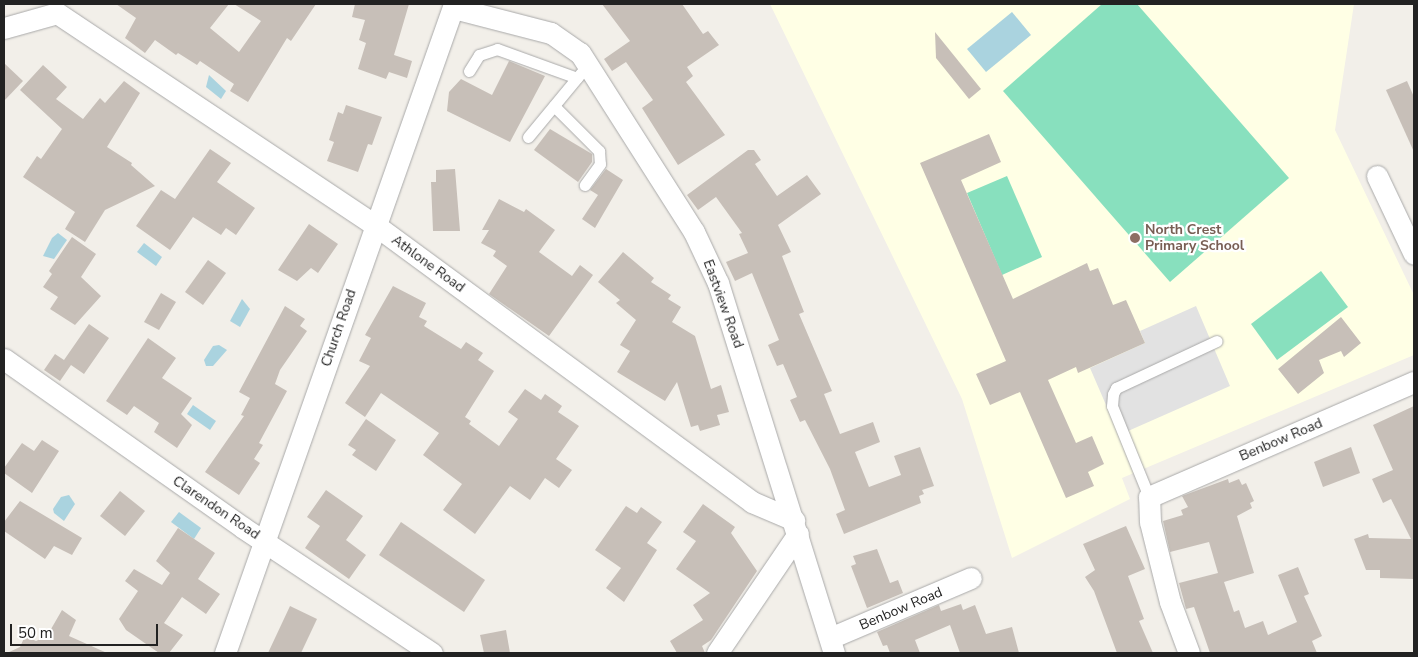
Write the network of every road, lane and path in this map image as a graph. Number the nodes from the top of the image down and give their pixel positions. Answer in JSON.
{"nodes":[{"id":1,"x":454,"y":6,"type":"edge"},
{"id":2,"x":4,"y":28,"type":"edge"},
{"id":3,"x":469,"y":71,"type":"dead end"},
{"id":4,"x":582,"y":71,"type":"junction"},
{"id":5,"x":554,"y":106,"type":"junction"},
{"id":6,"x":528,"y":137,"type":"dead end"},
{"id":7,"x":1377,"y":176,"type":"dead end"},
{"id":8,"x":585,"y":185,"type":"dead end"},
{"id":9,"x":374,"y":225,"type":"junction"},
{"id":10,"x":1414,"y":254,"type":"edge"},
{"id":11,"x":1217,"y":341,"type":"dead end"},
{"id":12,"x":4,"y":359,"type":"edge"},
{"id":13,"x":1414,"y":382,"type":"edge"},
{"id":14,"x":1148,"y":497,"type":"junction"},
{"id":15,"x":796,"y":527,"type":"junction"},
{"id":16,"x":265,"y":541,"type":"junction"},
{"id":17,"x":971,"y":578,"type":"dead end"},
{"id":18,"x":832,"y":646,"type":"edge"},
{"id":19,"x":225,"y":653,"type":"edge"},
{"id":20,"x":432,"y":653,"type":"edge"},
{"id":21,"x":717,"y":653,"type":"edge"},
{"id":22,"x":1189,"y":653,"type":"edge"}],
"edges":[{"from":1,"to":4,"type":"street","name":"Eastview Road"},
{"from":1,"to":9,"type":"street","name":"Church Road"},
{"from":2,"to":9,"type":"street","name":"Athlone Road"},
{"from":3,"to":4,"type":"lane"},
{"from":4,"to":5,"type":"lane"},
{"from":4,"to":15,"type":"street","name":"Eastview Road"},
{"from":5,"to":6,"type":"lane"},
{"from":5,"to":8,"type":"lane"},
{"from":7,"to":10,"type":"street"},
{"from":9,"to":15,"type":"street","name":"Athlone Road"},
{"from":9,"to":16,"type":"street","name":"Church Road"},
{"from":11,"to":14,"type":"lane"},
{"from":12,"to":16,"type":"street","name":"Clarendon Road"},
{"from":13,"to":14,"type":"street","name":"Benbow Road"},
{"from":14,"to":22,"type":"street"},
{"from":15,"to":18,"type":"street","name":"Eastview Road"},
{"from":15,"to":21,"type":"street"},
{"from":16,"to":19,"type":"street","name":"Church Road"},
{"from":16,"to":20,"type":"street","name":"Clarendon Road"},
{"from":17,"to":18,"type":"street","name":"Benbow Road"}]}
